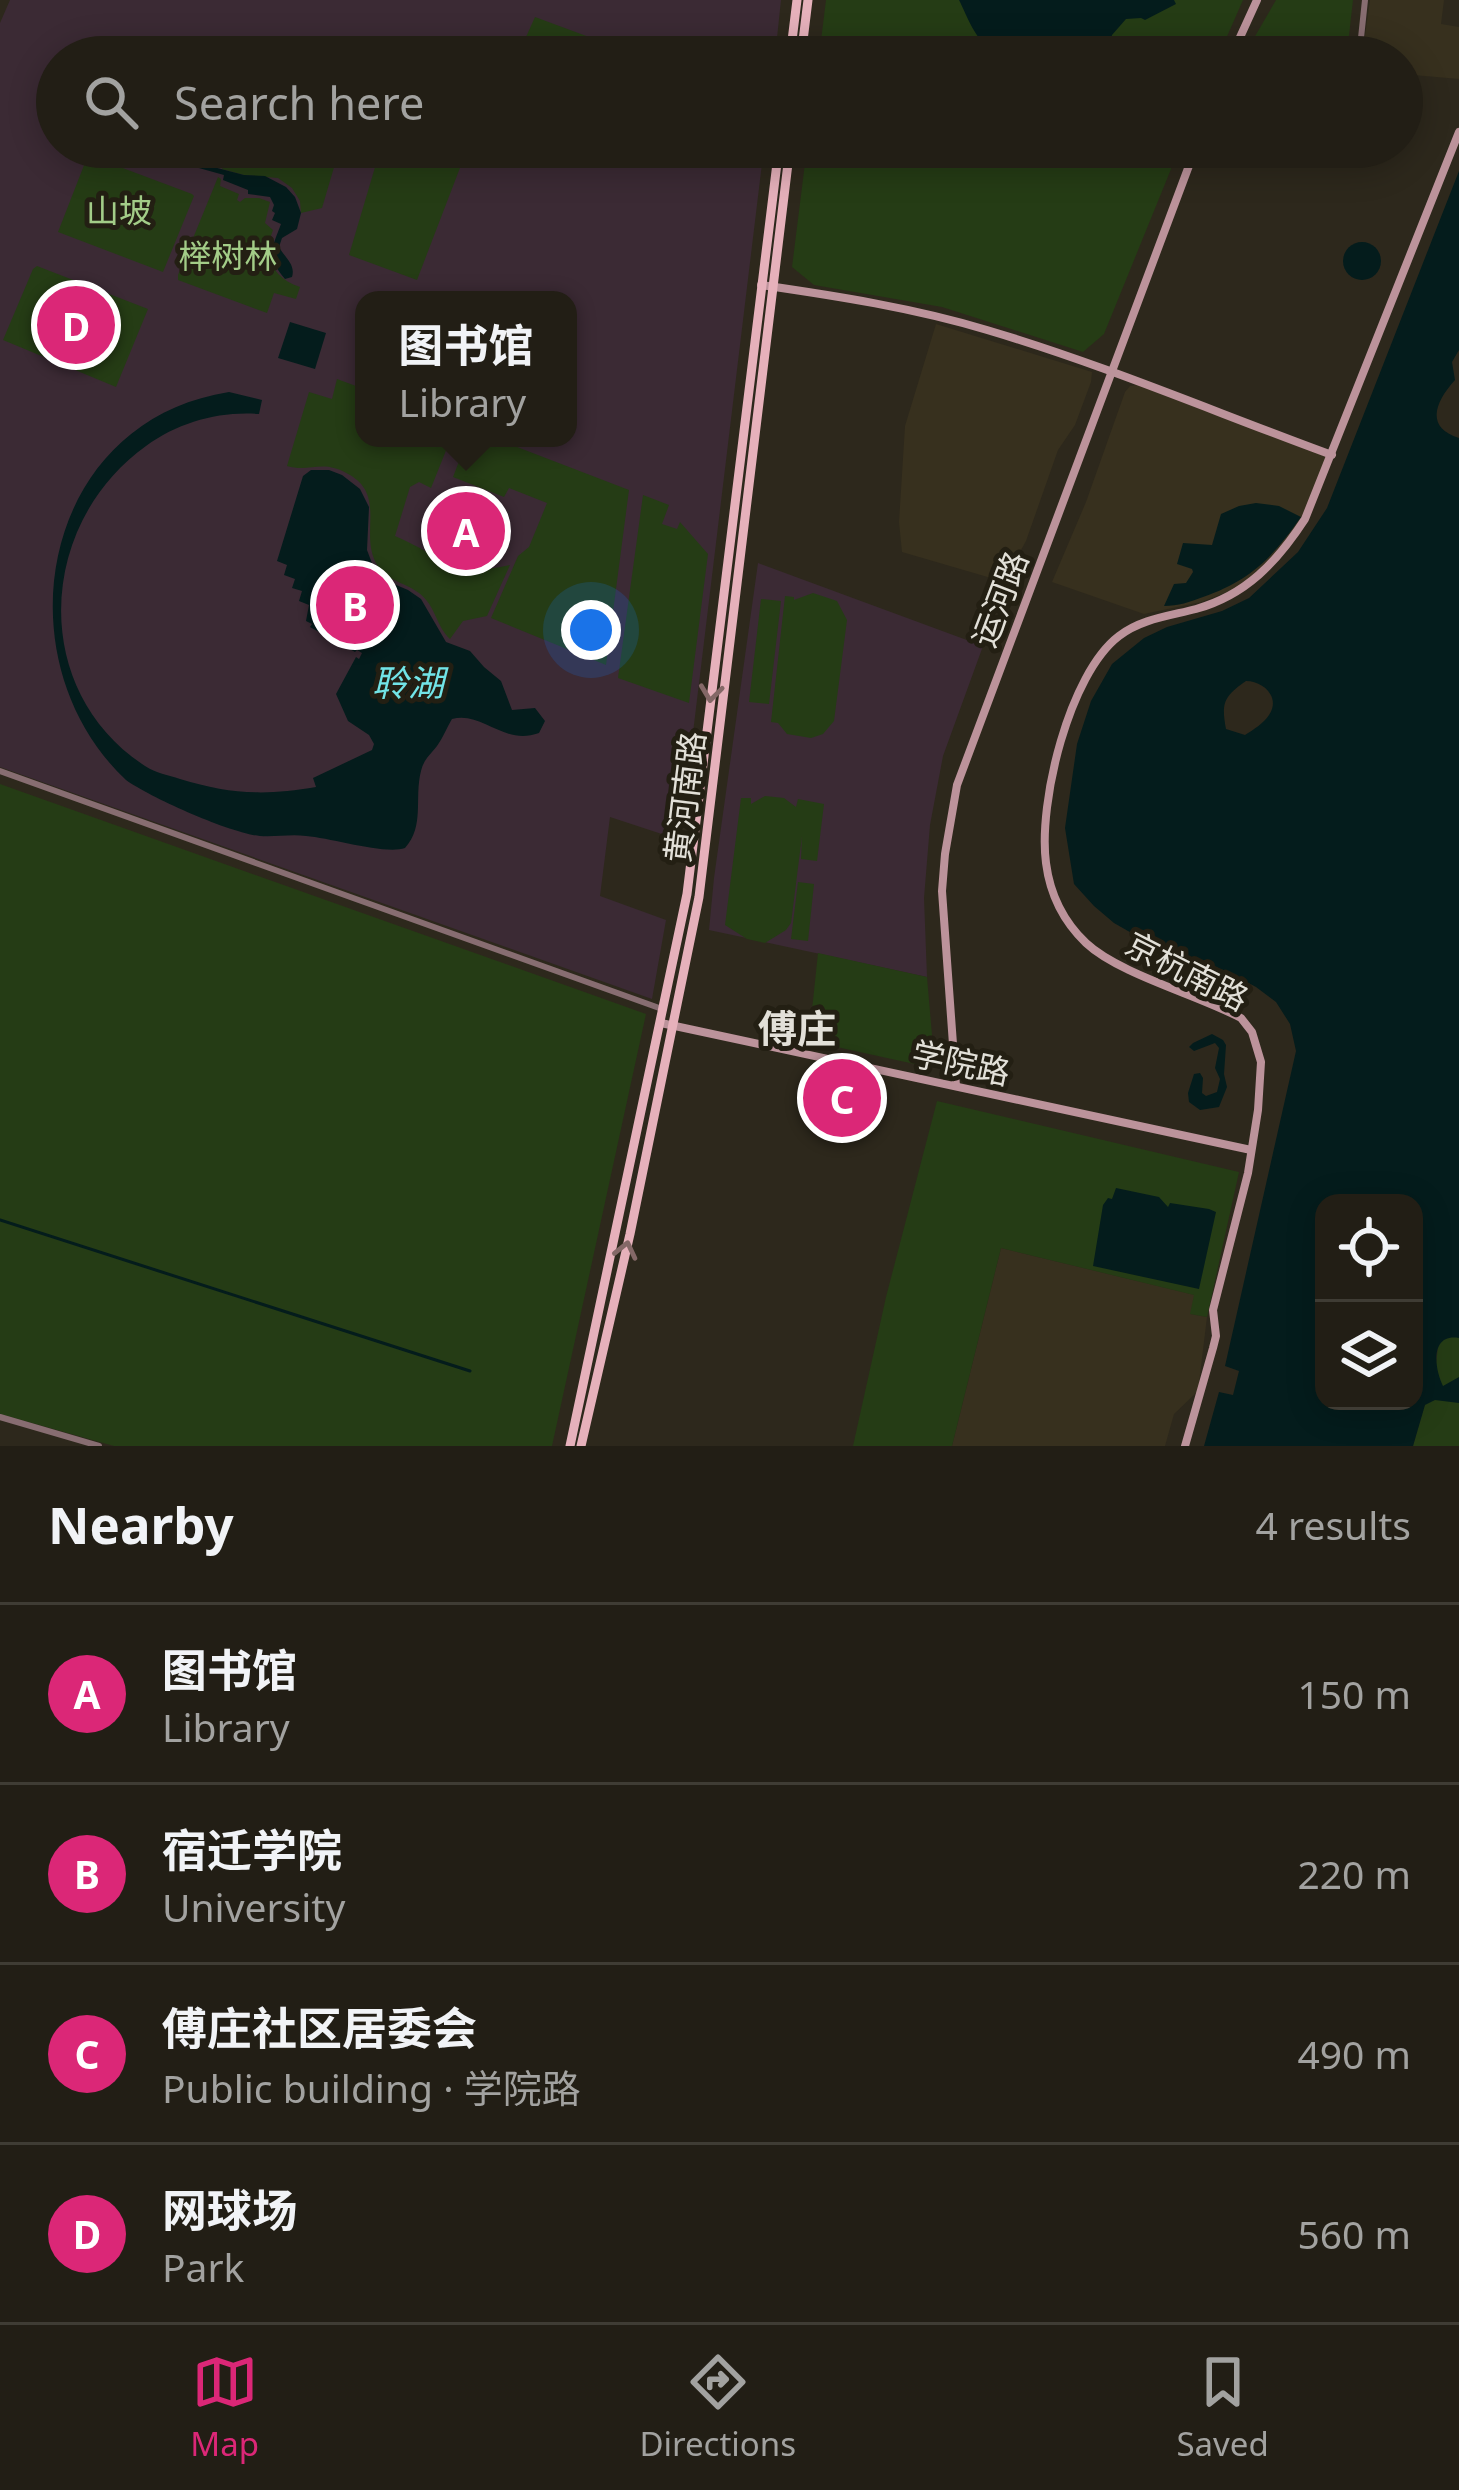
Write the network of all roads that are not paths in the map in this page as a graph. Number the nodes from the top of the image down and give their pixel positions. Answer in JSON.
{"nodes":[{"id":1,"x":797,"y":0,"type":"edge"},
{"id":2,"x":808,"y":0,"type":"edge"},
{"id":3,"x":1257,"y":0,"type":"edge"},
{"id":4,"x":1365,"y":0,"type":"edge"},
{"id":5,"x":793,"y":36,"type":"edge"},
{"id":6,"x":804,"y":36,"type":"edge"},
{"id":7,"x":1239,"y":36,"type":"edge"},
{"id":8,"x":1361,"y":36,"type":"edge"},
{"id":9,"x":1459,"y":132,"type":"edge"},
{"id":10,"x":777,"y":168,"type":"edge"},
{"id":11,"x":787,"y":168,"type":"edge"},
{"id":12,"x":1188,"y":168,"type":"edge"},
{"id":13,"x":767,"y":286,"type":"junction"},
{"id":14,"x":1111,"y":370,"type":"junction"},
{"id":15,"x":1332,"y":455,"type":"junction"},
{"id":16,"x":0,"y":771,"type":"edge"},
{"id":17,"x":663,"y":1010,"type":"junction"},
{"id":18,"x":675,"y":1020,"type":"junction"},
{"id":19,"x":661,"y":1023,"type":"junction"},
{"id":20,"x":956,"y":1086,"type":"junction"},
{"id":21,"x":1251,"y":1150,"type":"junction"},
{"id":22,"x":0,"y":1417,"type":"edge"},
{"id":23,"x":99,"y":1446,"type":"edge"},
{"id":24,"x":570,"y":1446,"type":"edge"},
{"id":25,"x":581,"y":1446,"type":"edge"},
{"id":26,"x":1185,"y":1446,"type":"edge"}],
"edges":[{"from":1,"to":5,"type":"main road"},
{"from":2,"to":6,"type":"main road"},
{"from":3,"to":7,"type":"street"},
{"from":4,"to":8,"type":"street"},
{"from":9,"to":15,"type":"street","name":"京杭南路"},
{"from":10,"to":13,"type":"main road","name":"黄河南路"},
{"from":11,"to":13,"type":"main road","name":"黄河南路"},
{"from":12,"to":14,"type":"street","name":"运河路"},
{"from":13,"to":14,"type":"street"},
{"from":13,"to":17,"type":"main road","name":"黄河南路","one_way":true},
{"from":13,"to":18,"type":"main road","name":"黄河南路"},
{"from":14,"to":15,"type":"street"},
{"from":14,"to":20,"type":"street","name":"运河路"},
{"from":15,"to":21,"type":"street","name":"京杭南路"},
{"from":16,"to":17,"type":"street"},
{"from":17,"to":18,"type":"street"},
{"from":17,"to":19,"type":"main road","name":"黄河南路"},
{"from":18,"to":19,"type":"street","name":"学院路"},
{"from":18,"to":20,"type":"street","name":"学院路"},
{"from":25,"to":18,"type":"main road","name":"黄河南路","one_way":true},
{"from":19,"to":24,"type":"main road","name":"黄河南路"},
{"from":20,"to":21,"type":"street","name":"学院路"},
{"from":21,"to":26,"type":"street","name":"京杭南路"},
{"from":22,"to":23,"type":"street"}]}
